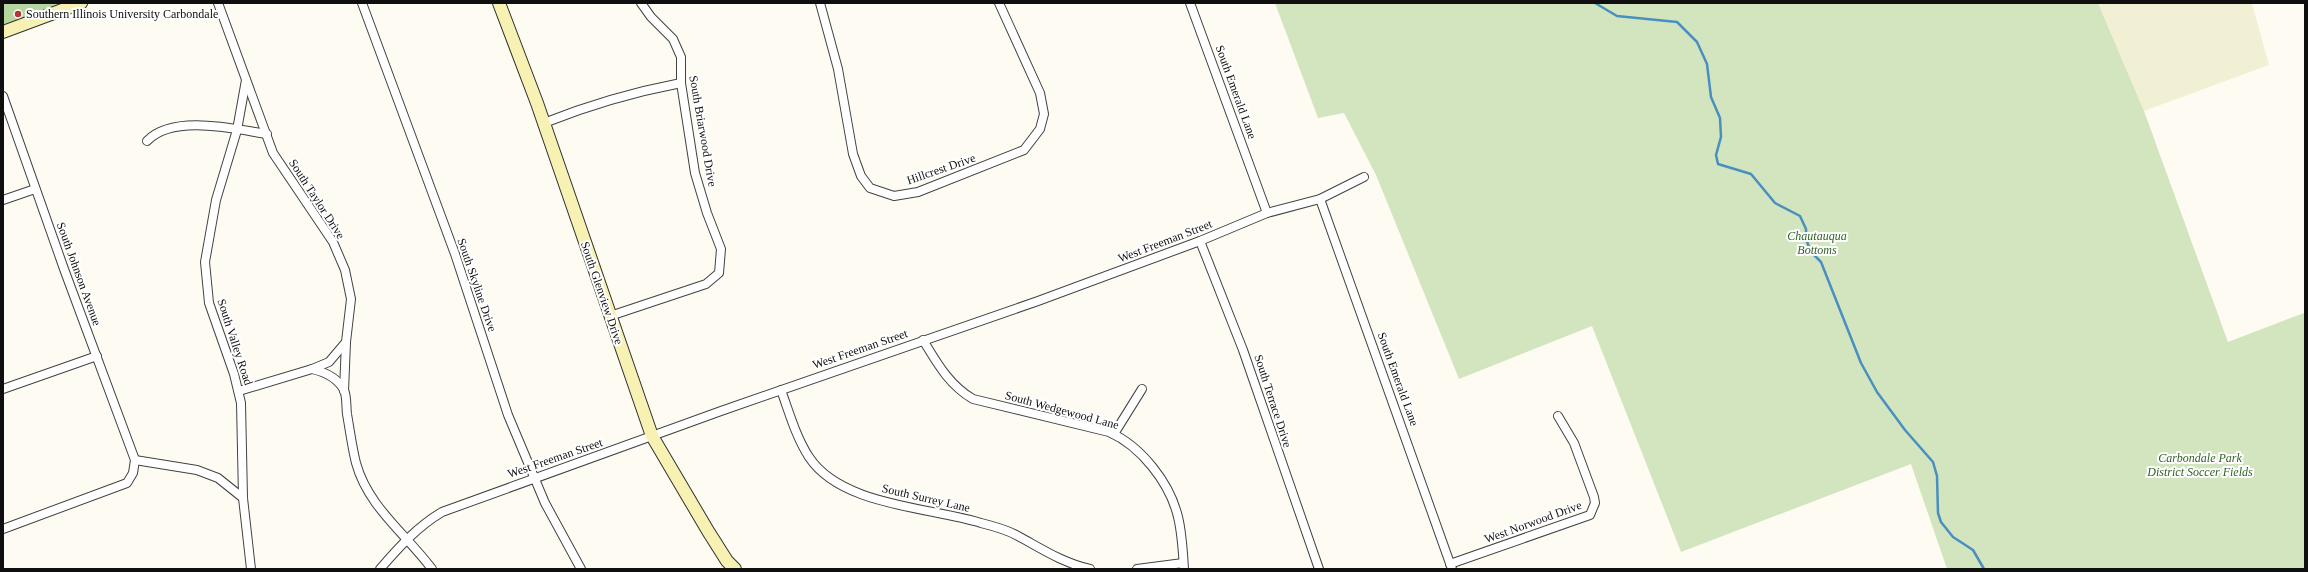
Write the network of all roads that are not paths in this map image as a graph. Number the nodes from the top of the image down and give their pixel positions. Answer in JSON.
{"nodes":[{"id":1,"x":81,"y":3,"type":"edge"},
{"id":2,"x":218,"y":3,"type":"edge"},
{"id":3,"x":362,"y":3,"type":"edge"},
{"id":4,"x":499,"y":3,"type":"edge"},
{"id":5,"x":641,"y":3,"type":"edge"},
{"id":6,"x":820,"y":3,"type":"edge"},
{"id":7,"x":999,"y":3,"type":"edge"},
{"id":8,"x":1190,"y":3,"type":"edge"},
{"id":9,"x":3,"y":32,"type":"edge"},
{"id":10,"x":246,"y":80,"type":"junction"},
{"id":11,"x":681,"y":83,"type":"junction"},
{"id":12,"x":3,"y":96,"type":"edge"},
{"id":13,"x":544,"y":123,"type":"junction"},
{"id":14,"x":237,"y":130,"type":"junction"},
{"id":15,"x":267,"y":134,"type":"junction"},
{"id":16,"x":147,"y":141,"type":"dead end"},
{"id":17,"x":1364,"y":177,"type":"dead end"},
{"id":18,"x":35,"y":189,"type":"junction"},
{"id":19,"x":1320,"y":198,"type":"junction"},
{"id":20,"x":3,"y":200,"type":"edge"},
{"id":21,"x":1267,"y":212,"type":"junction"},
{"id":22,"x":1200,"y":241,"type":"junction"},
{"id":23,"x":610,"y":316,"type":"junction"},
{"id":24,"x":923,"y":340,"type":"junction"},
{"id":25,"x":346,"y":342,"type":"junction"},
{"id":26,"x":97,"y":356,"type":"junction"},
{"id":27,"x":312,"y":369,"type":"junction"},
{"id":28,"x":3,"y":389,"type":"edge"},
{"id":29,"x":1142,"y":389,"type":"dead end"},
{"id":30,"x":781,"y":390,"type":"junction"},
{"id":31,"x":344,"y":391,"type":"junction"},
{"id":32,"x":239,"y":392,"type":"junction"},
{"id":33,"x":1558,"y":416,"type":"dead end"},
{"id":34,"x":1114,"y":434,"type":"junction"},
{"id":35,"x":652,"y":436,"type":"junction"},
{"id":36,"x":135,"y":460,"type":"junction"},
{"id":37,"x":533,"y":478,"type":"junction"},
{"id":38,"x":243,"y":498,"type":"junction"},
{"id":39,"x":3,"y":528,"type":"edge"},
{"id":40,"x":406,"y":540,"type":"junction"},
{"id":41,"x":1184,"y":566,"type":"edge"},
{"id":42,"x":1451,"y":567,"type":"edge"},
{"id":43,"x":251,"y":569,"type":"edge"},
{"id":44,"x":380,"y":569,"type":"edge"},
{"id":45,"x":432,"y":569,"type":"edge"},
{"id":46,"x":581,"y":569,"type":"edge"},
{"id":47,"x":735,"y":569,"type":"edge"},
{"id":48,"x":1090,"y":569,"type":"edge"},
{"id":49,"x":1137,"y":569,"type":"edge"},
{"id":50,"x":1319,"y":569,"type":"edge"}],
"edges":[{"from":1,"to":9,"type":"street"},
{"from":2,"to":10,"type":"street","name":"South Taylor Drive"},
{"from":3,"to":37,"type":"street","name":"South Skyline Drive"},
{"from":4,"to":13,"type":"street","name":"South Glenview Drive"},
{"from":5,"to":11,"type":"street","name":"South Briarwood Drive"},
{"from":6,"to":7,"type":"street","name":"Hillcrest Drive"},
{"from":8,"to":21,"type":"street","name":"South Emerald Lane"},
{"from":10,"to":14,"type":"street","name":"South Valley Road"},
{"from":10,"to":15,"type":"street","name":"South Taylor Drive"},
{"from":11,"to":13,"type":"street"},
{"from":11,"to":23,"type":"street","name":"South Briarwood Drive"},
{"from":12,"to":18,"type":"street","name":"South Johnson Avenue"},
{"from":13,"to":23,"type":"street","name":"South Glenview Drive"},
{"from":14,"to":15,"type":"street"},
{"from":14,"to":16,"type":"street"},
{"from":14,"to":32,"type":"street","name":"South Valley Road"},
{"from":15,"to":25,"type":"street","name":"South Taylor Drive"},
{"from":17,"to":19,"type":"street","name":"West Freeman Street"},
{"from":18,"to":20,"type":"street"},
{"from":18,"to":26,"type":"street","name":"South Johnson Avenue"},
{"from":19,"to":21,"type":"street","name":"West Freeman Street"},
{"from":19,"to":42,"type":"street","name":"South Emerald Lane"},
{"from":21,"to":22,"type":"street","name":"West Freeman Street"},
{"from":22,"to":24,"type":"street","name":"West Freeman Street"},
{"from":22,"to":50,"type":"street","name":"South Terrace Drive"},
{"from":23,"to":35,"type":"street","name":"South Glenview Drive"},
{"from":24,"to":30,"type":"street","name":"West Freeman Street"},
{"from":24,"to":34,"type":"street","name":"South Wedgewood Lane"},
{"from":25,"to":27,"type":"street"},
{"from":25,"to":31,"type":"street","name":"South Taylor Drive"},
{"from":26,"to":28,"type":"street"},
{"from":26,"to":36,"type":"street","name":"South Johnson Avenue"},
{"from":27,"to":31,"type":"street"},
{"from":27,"to":32,"type":"street"},
{"from":29,"to":34,"type":"street"},
{"from":30,"to":35,"type":"street","name":"West Freeman Street"},
{"from":30,"to":48,"type":"street","name":"South Surrey Lane"},
{"from":31,"to":40,"type":"street"},
{"from":32,"to":38,"type":"street","name":"South Valley Road"},
{"from":33,"to":42,"type":"street","name":"West Norwood Drive"},
{"from":34,"to":41,"type":"street","name":"South Wedgewood Lane"},
{"from":35,"to":37,"type":"street","name":"West Freeman Street"},
{"from":35,"to":47,"type":"street","name":"South Glenview Drive"},
{"from":36,"to":38,"type":"street"},
{"from":36,"to":39,"type":"street"},
{"from":37,"to":40,"type":"street","name":"West Freeman Street"},
{"from":37,"to":46,"type":"street","name":"South Skyline Drive"},
{"from":38,"to":43,"type":"street","name":"South Valley Road"},
{"from":40,"to":44,"type":"street","name":"West Freeman Street"},
{"from":40,"to":45,"type":"street"},
{"from":41,"to":49,"type":"street"}]}
